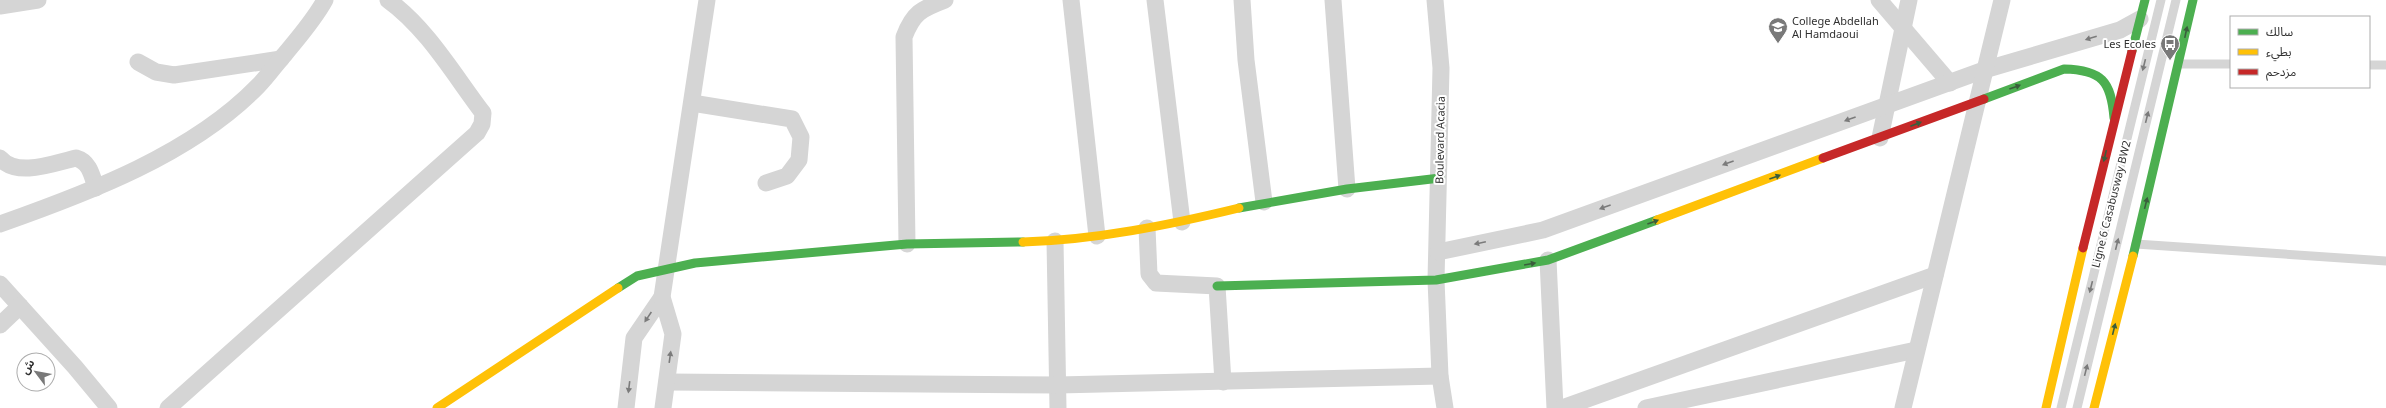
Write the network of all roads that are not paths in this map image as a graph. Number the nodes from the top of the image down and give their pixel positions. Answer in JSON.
{"nodes":[{"id":1,"x":38,"y":0,"type":"edge"},
{"id":2,"x":325,"y":0,"type":"edge"},
{"id":3,"x":388,"y":0,"type":"edge"},
{"id":4,"x":707,"y":0,"type":"edge"},
{"id":5,"x":945,"y":0,"type":"edge"},
{"id":6,"x":1070,"y":0,"type":"edge"},
{"id":7,"x":1155,"y":0,"type":"edge"},
{"id":8,"x":1242,"y":0,"type":"edge"},
{"id":9,"x":1333,"y":0,"type":"edge"},
{"id":10,"x":1435,"y":0,"type":"edge"},
{"id":11,"x":1879,"y":0,"type":"edge"},
{"id":12,"x":1909,"y":0,"type":"edge"},
{"id":13,"x":2002,"y":0,"type":"edge"},
{"id":14,"x":2144,"y":0,"type":"edge"},
{"id":15,"x":2161,"y":0,"type":"edge"},
{"id":16,"x":2176,"y":0,"type":"edge"},
{"id":17,"x":2193,"y":0,"type":"edge"},
{"id":18,"x":0,"y":6,"type":"edge"},
{"id":19,"x":2140,"y":19,"type":"junction"},
{"id":20,"x":1902,"y":28,"type":"junction"},
{"id":21,"x":280,"y":59,"type":"junction"},
{"id":22,"x":138,"y":62,"type":"dead end"},
{"id":23,"x":2179,"y":64,"type":"junction"},
{"id":24,"x":2230,"y":64,"type":"edge"},
{"id":25,"x":2370,"y":65,"type":"edge"},
{"id":26,"x":2386,"y":65,"type":"edge"},
{"id":27,"x":1984,"y":70,"type":"junction"},
{"id":28,"x":1950,"y":83,"type":"junction"},
{"id":29,"x":1978,"y":100,"type":"junction"},
{"id":30,"x":692,"y":103,"type":"junction"},
{"id":31,"x":1887,"y":106,"type":"junction"},
{"id":32,"x":2114,"y":118,"type":"junction"},
{"id":33,"x":1880,"y":138,"type":"junction"},
{"id":34,"x":0,"y":158,"type":"edge"},
{"id":35,"x":1440,"y":178,"type":"junction"},
{"id":36,"x":766,"y":183,"type":"dead end"},
{"id":37,"x":96,"y":188,"type":"junction"},
{"id":38,"x":1347,"y":189,"type":"junction"},
{"id":39,"x":1264,"y":202,"type":"junction"},
{"id":40,"x":1182,"y":222,"type":"junction"},
{"id":41,"x":0,"y":223,"type":"edge"},
{"id":42,"x":1147,"y":228,"type":"junction"},
{"id":43,"x":1097,"y":236,"type":"junction"},
{"id":44,"x":1055,"y":241,"type":"junction"},
{"id":45,"x":907,"y":244,"type":"junction"},
{"id":46,"x":2136,"y":244,"type":"junction"},
{"id":47,"x":1438,"y":252,"type":"junction"},
{"id":48,"x":1548,"y":260,"type":"junction"},
{"id":49,"x":2386,"y":261,"type":"edge"},
{"id":50,"x":666,"y":268,"type":"junction"},
{"id":51,"x":1935,"y":275,"type":"junction"},
{"id":52,"x":1436,"y":280,"type":"junction"},
{"id":53,"x":0,"y":284,"type":"edge"},
{"id":54,"x":1217,"y":286,"type":"junction"},
{"id":55,"x":662,"y":297,"type":"junction"},
{"id":56,"x":20,"y":306,"type":"junction"},
{"id":57,"x":0,"y":325,"type":"edge"},
{"id":58,"x":1916,"y":350,"type":"junction"},
{"id":59,"x":1440,"y":376,"type":"junction"},
{"id":60,"x":667,"y":382,"type":"junction"},
{"id":61,"x":1223,"y":382,"type":"junction"},
{"id":62,"x":1058,"y":385,"type":"junction"},
{"id":63,"x":109,"y":408,"type":"edge"},
{"id":64,"x":168,"y":408,"type":"edge"},
{"id":65,"x":437,"y":408,"type":"edge"},
{"id":66,"x":626,"y":408,"type":"edge"},
{"id":67,"x":663,"y":408,"type":"edge"},
{"id":68,"x":1058,"y":408,"type":"edge"},
{"id":69,"x":1445,"y":408,"type":"edge"},
{"id":70,"x":1556,"y":408,"type":"edge"},
{"id":71,"x":1562,"y":408,"type":"edge"},
{"id":72,"x":1646,"y":408,"type":"edge"},
{"id":73,"x":1903,"y":408,"type":"edge"},
{"id":74,"x":2046,"y":408,"type":"edge"},
{"id":75,"x":2061,"y":408,"type":"edge"},
{"id":76,"x":2077,"y":408,"type":"edge"},
{"id":77,"x":2094,"y":408,"type":"edge"}],
"edges":[{"from":1,"to":18,"type":"street"},
{"from":2,"to":21,"type":"street"},
{"from":3,"to":64,"type":"street"},
{"from":4,"to":30,"type":"street"},
{"from":5,"to":45,"type":"street"},
{"from":6,"to":43,"type":"street"},
{"from":7,"to":40,"type":"street"},
{"from":8,"to":39,"type":"street"},
{"from":9,"to":38,"type":"street"},
{"from":10,"to":35,"type":"street","name":"Boulevard Acacia"},
{"from":11,"to":20,"type":"street"},
{"from":12,"to":20,"type":"street"},
{"from":13,"to":27,"type":"street"},
{"from":14,"to":19,"type":"street"},
{"from":15,"to":75,"type":"lane","name":"Ligne 6 Casabusway BW2","one_way":true},
{"from":76,"to":16,"type":"lane","name":"Ligne 6 Casabusway BW2","one_way":true},
{"from":23,"to":17,"type":"street","one_way":true},
{"from":19,"to":27,"type":"street","one_way":true},
{"from":19,"to":32,"type":"street"},
{"from":20,"to":28,"type":"street"},
{"from":20,"to":31,"type":"street"},
{"from":21,"to":22,"type":"street"},
{"from":21,"to":37,"type":"street"},
{"from":23,"to":24,"type":"lane"},
{"from":46,"to":23,"type":"street","one_way":true},
{"from":25,"to":26,"type":"lane"},
{"from":27,"to":28,"type":"street"},
{"from":27,"to":29,"type":"street"},
{"from":28,"to":31,"type":"street"},
{"from":29,"to":32,"type":"street","one_way":true},
{"from":33,"to":29,"type":"street","one_way":true},
{"from":29,"to":51,"type":"street"},
{"from":30,"to":36,"type":"street"},
{"from":30,"to":50,"type":"street"},
{"from":31,"to":33,"type":"street"},
{"from":31,"to":47,"type":"street","one_way":true},
{"from":32,"to":74,"type":"street","one_way":true},
{"from":48,"to":33,"type":"street","one_way":true},
{"from":34,"to":37,"type":"street"},
{"from":35,"to":38,"type":"street"},
{"from":35,"to":47,"type":"street","name":"Boulevard Acacia"},
{"from":37,"to":41,"type":"street"},
{"from":38,"to":39,"type":"street"},
{"from":39,"to":40,"type":"street"},
{"from":40,"to":42,"type":"street"},
{"from":42,"to":43,"type":"street"},
{"from":42,"to":54,"type":"street"},
{"from":43,"to":44,"type":"street"},
{"from":44,"to":45,"type":"street"},
{"from":44,"to":62,"type":"street"},
{"from":45,"to":50,"type":"street"},
{"from":46,"to":49,"type":"lane"},
{"from":77,"to":46,"type":"street","one_way":true},
{"from":47,"to":52,"type":"street","name":"Boulevard Acacia"},
{"from":52,"to":48,"type":"street","one_way":true},
{"from":48,"to":70,"type":"street"},
{"from":50,"to":55,"type":"street"},
{"from":50,"to":65,"type":"street"},
{"from":51,"to":58,"type":"street"},
{"from":51,"to":71,"type":"street"},
{"from":52,"to":54,"type":"street"},
{"from":52,"to":59,"type":"street","name":"Boulevard Acacia"},
{"from":53,"to":56,"type":"street"},
{"from":54,"to":61,"type":"street"},
{"from":60,"to":55,"type":"street","one_way":true},
{"from":55,"to":66,"type":"street","one_way":true},
{"from":56,"to":57,"type":"street"},
{"from":56,"to":63,"type":"street"},
{"from":58,"to":72,"type":"street"},
{"from":58,"to":73,"type":"street"},
{"from":59,"to":61,"type":"street"},
{"from":59,"to":69,"type":"street","name":"Boulevard Acacia"},
{"from":60,"to":62,"type":"street"},
{"from":60,"to":67,"type":"street"},
{"from":61,"to":62,"type":"street"},
{"from":62,"to":68,"type":"street"}]}
